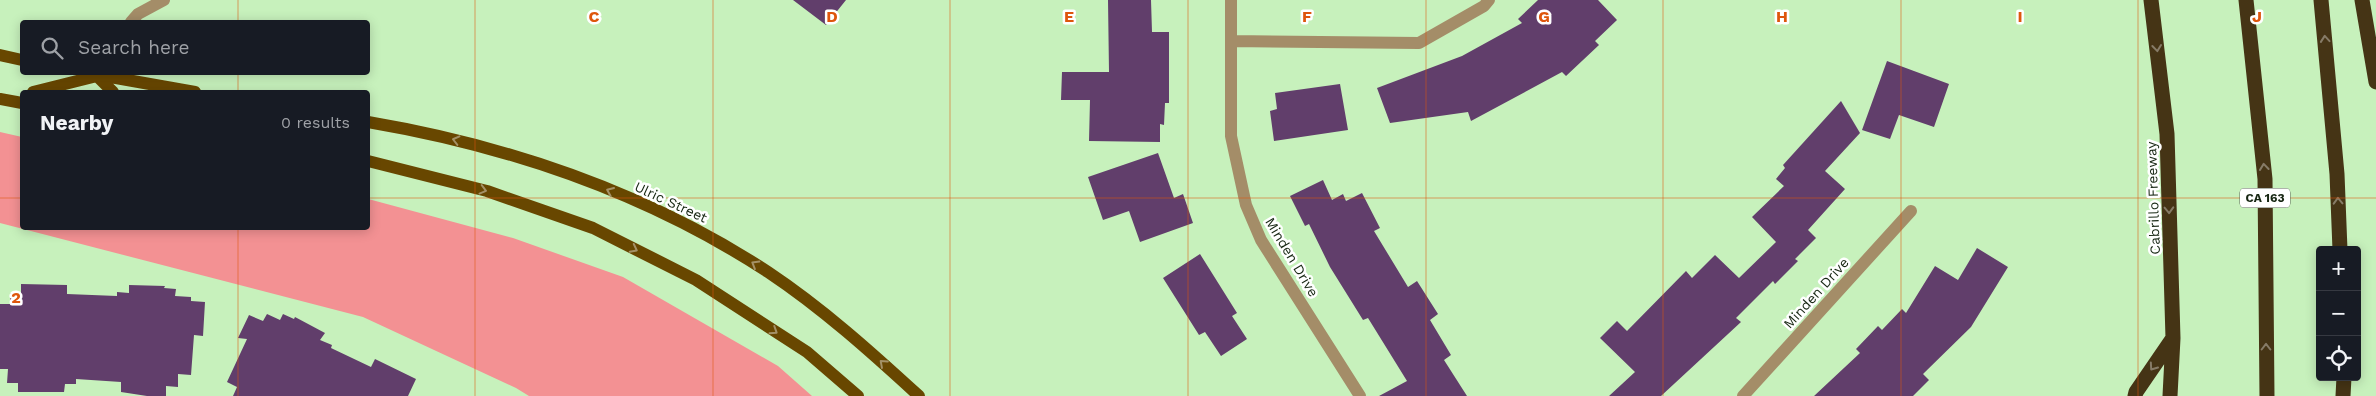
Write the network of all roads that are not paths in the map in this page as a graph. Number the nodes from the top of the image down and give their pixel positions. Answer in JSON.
{"nodes":[{"id":1,"x":164,"y":0,"type":"edge"},
{"id":2,"x":1231,"y":0,"type":"edge"},
{"id":3,"x":1488,"y":0,"type":"edge"},
{"id":4,"x":2151,"y":0,"type":"edge"},
{"id":5,"x":2246,"y":0,"type":"edge"},
{"id":6,"x":2321,"y":0,"type":"edge"},
{"id":7,"x":2362,"y":0,"type":"edge"},
{"id":8,"x":133,"y":20,"type":"edge"},
{"id":9,"x":1231,"y":41,"type":"junction"},
{"id":10,"x":0,"y":55,"type":"edge"},
{"id":11,"x":20,"y":60,"type":"edge"},
{"id":12,"x":94,"y":75,"type":"edge"},
{"id":13,"x":99,"y":75,"type":"edge"},
{"id":14,"x":103,"y":75,"type":"edge"},
{"id":15,"x":2376,"y":82,"type":"edge"},
{"id":16,"x":40,"y":90,"type":"edge"},
{"id":17,"x":111,"y":90,"type":"edge"},
{"id":18,"x":184,"y":90,"type":"edge"},
{"id":19,"x":20,"y":95,"type":"edge"},
{"id":20,"x":3,"y":99,"type":"edge"},
{"id":21,"x":20,"y":103,"type":"edge"},
{"id":22,"x":370,"y":122,"type":"edge"},
{"id":23,"x":370,"y":162,"type":"edge"},
{"id":24,"x":1911,"y":211,"type":"dead end"},
{"id":25,"x":2340,"y":246,"type":"edge"},
{"id":26,"x":2173,"y":338,"type":"junction"},
{"id":27,"x":2344,"y":381,"type":"edge"},
{"id":28,"x":858,"y":396,"type":"edge"},
{"id":29,"x":919,"y":396,"type":"edge"},
{"id":30,"x":1360,"y":396,"type":"edge"},
{"id":31,"x":1743,"y":396,"type":"edge"},
{"id":32,"x":2135,"y":396,"type":"edge"},
{"id":33,"x":2170,"y":396,"type":"edge"},
{"id":34,"x":2266,"y":396,"type":"edge"},
{"id":35,"x":2343,"y":396,"type":"edge"}],
"edges":[{"from":1,"to":8,"type":"street"},
{"from":2,"to":9,"type":"street","name":"Minden Drive"},
{"from":3,"to":9,"type":"street"},
{"from":4,"to":26,"type":"highway","name":"Cabrillo Freeway","one_way":true},
{"from":34,"to":5,"type":"highway","number":"CA 163","one_way":true},
{"from":25,"to":6,"type":"highway","one_way":true},
{"from":7,"to":15,"type":"highway"},
{"from":9,"to":30,"type":"street","name":"Minden Drive"},
{"from":10,"to":11,"type":"main road"},
{"from":12,"to":16,"type":"main road"},
{"from":13,"to":17,"type":"main road"},
{"from":14,"to":18,"type":"main road"},
{"from":19,"to":20,"type":"main road"},
{"from":20,"to":21,"type":"main road"},
{"from":29,"to":22,"type":"main road","name":"Ulric Street","one_way":true},
{"from":23,"to":28,"type":"main road","one_way":true},
{"from":24,"to":31,"type":"street","name":"Minden Drive"},
{"from":26,"to":32,"type":"highway","one_way":true},
{"from":26,"to":33,"type":"highway","name":"Cabrillo Freeway"},
{"from":27,"to":35,"type":"highway"}]}
